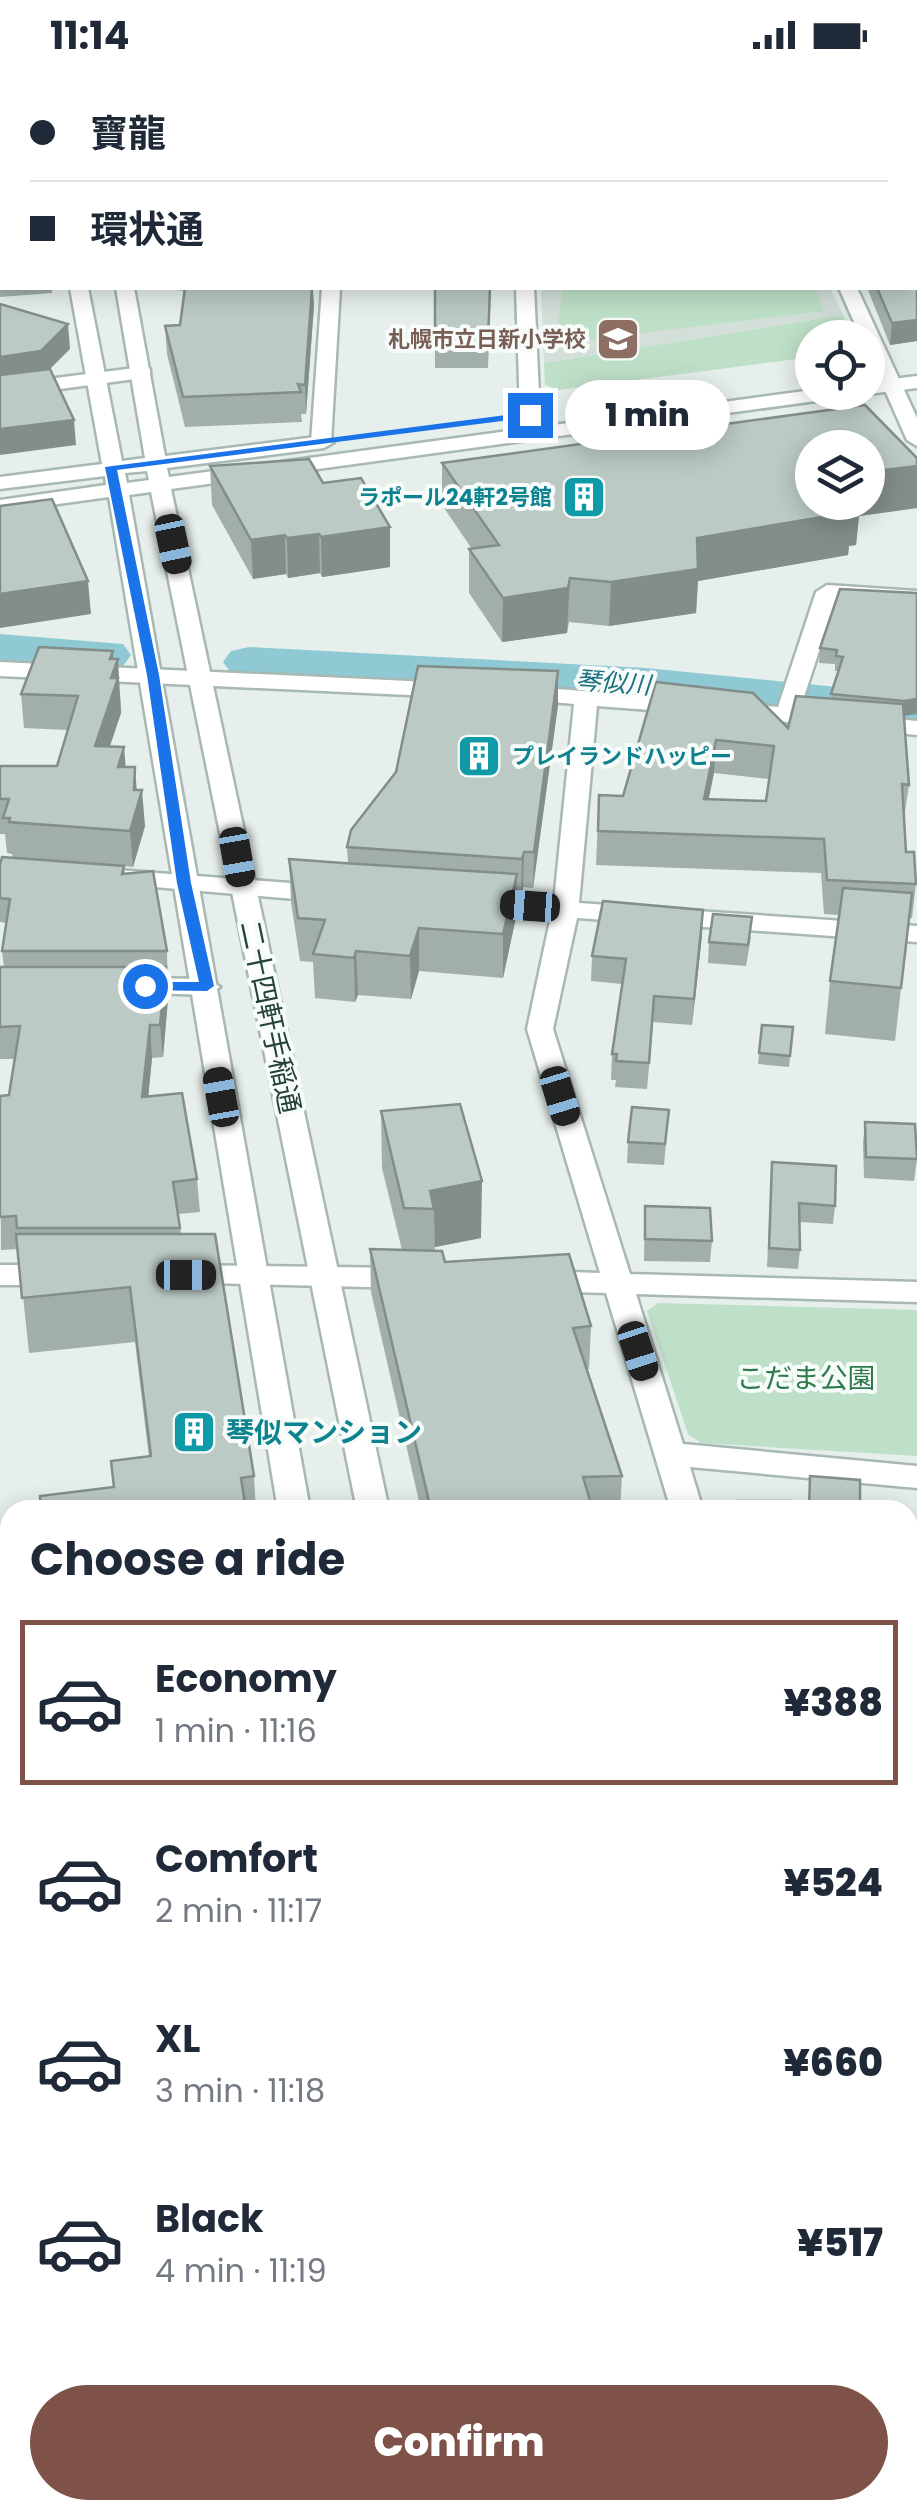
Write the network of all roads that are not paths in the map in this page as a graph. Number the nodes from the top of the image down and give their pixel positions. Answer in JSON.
{"nodes":[{"id":1,"x":79,"y":290,"type":"edge"},
{"id":2,"x":126,"y":290,"type":"edge"},
{"id":3,"x":331,"y":290,"type":"edge"},
{"id":4,"x":525,"y":290,"type":"edge"},
{"id":5,"x":849,"y":290,"type":"edge"},
{"id":6,"x":861,"y":320,"type":"edge"},
{"id":7,"x":917,"y":363,"type":"edge"},
{"id":8,"x":143,"y":373,"type":"junction"},
{"id":9,"x":885,"y":373,"type":"edge"},
{"id":10,"x":885,"y":375,"type":"edge"},
{"id":11,"x":95,"y":379,"type":"junction"},
{"id":12,"x":795,"y":379,"type":"edge"},
{"id":13,"x":885,"y":379,"type":"edge"},
{"id":14,"x":917,"y":382,"type":"edge"},
{"id":15,"x":0,"y":390,"type":"edge"},
{"id":16,"x":795,"y":397,"type":"edge"},
{"id":17,"x":530,"y":415,"type":"junction"},
{"id":18,"x":917,"y":438,"type":"edge"},
{"id":19,"x":321,"y":442,"type":"junction"},
{"id":20,"x":160,"y":472,"type":"junction"},
{"id":21,"x":112,"y":479,"type":"junction"},
{"id":22,"x":0,"y":483,"type":"edge"},
{"id":23,"x":0,"y":506,"type":"edge"},
{"id":24,"x":917,"y":598,"type":"edge"},
{"id":25,"x":0,"y":669,"type":"edge"},
{"id":26,"x":153,"y":675,"type":"junction"},
{"id":27,"x":202,"y":677,"type":"junction"},
{"id":28,"x":586,"y":696,"type":"junction"},
{"id":29,"x":791,"y":704,"type":"junction"},
{"id":30,"x":917,"y":728,"type":"edge"},
{"id":31,"x":90,"y":876,"type":"edge"},
{"id":32,"x":184,"y":883,"type":"junction"},
{"id":33,"x":242,"y":888,"type":"junction"},
{"id":34,"x":357,"y":895,"type":"edge"},
{"id":35,"x":452,"y":901,"type":"edge"},
{"id":36,"x":566,"y":908,"type":"junction"},
{"id":37,"x":917,"y":934,"type":"edge"},
{"id":38,"x":108,"y":986,"type":"edge"},
{"id":39,"x":207,"y":986,"type":"junction"},
{"id":40,"x":252,"y":1274,"type":"junction"},
{"id":41,"x":0,"y":1275,"type":"edge"},
{"id":42,"x":93,"y":1275,"type":"edge"},
{"id":43,"x":148,"y":1275,"type":"edge"},
{"id":44,"x":324,"y":1276,"type":"junction"},
{"id":45,"x":441,"y":1278,"type":"edge"},
{"id":46,"x":519,"y":1280,"type":"edge"},
{"id":47,"x":616,"y":1282,"type":"junction"},
{"id":48,"x":917,"y":1292,"type":"edge"},
{"id":49,"x":670,"y":1454,"type":"junction"},
{"id":50,"x":917,"y":1477,"type":"edge"},
{"id":51,"x":292,"y":1500,"type":"edge"},
{"id":52,"x":371,"y":1500,"type":"edge"},
{"id":53,"x":684,"y":1500,"type":"edge"}],
"edges":[{"from":1,"to":11,"type":"street","name":"二十四軒手稲通"},
{"from":2,"to":8,"type":"street","name":"二十四軒手稲通"},
{"from":3,"to":19,"type":"street"},
{"from":4,"to":17,"type":"street"},
{"from":5,"to":6,"type":"street"},
{"from":7,"to":9,"type":"street"},
{"from":8,"to":11,"type":"street"},
{"from":8,"to":20,"type":"street","name":"二十四軒手稲通"},
{"from":10,"to":14,"type":"street"},
{"from":11,"to":15,"type":"street"},
{"from":11,"to":21,"type":"street","name":"二十四軒手稲通"},
{"from":12,"to":17,"type":"street"},
{"from":13,"to":18,"type":"street"},
{"from":16,"to":20,"type":"street"},
{"from":17,"to":19,"type":"street"},
{"from":19,"to":20,"type":"street"},
{"from":20,"to":21,"type":"street"},
{"from":20,"to":27,"type":"street","name":"二十四軒手稲通"},
{"from":21,"to":22,"type":"street"},
{"from":21,"to":23,"type":"street"},
{"from":21,"to":26,"type":"street","name":"二十四軒手稲通"},
{"from":24,"to":29,"type":"street"},
{"from":25,"to":26,"type":"street"},
{"from":26,"to":27,"type":"street"},
{"from":26,"to":32,"type":"street","name":"二十四軒手稲通"},
{"from":27,"to":28,"type":"street"},
{"from":27,"to":33,"type":"street","name":"二十四軒手稲通"},
{"from":28,"to":29,"type":"street"},
{"from":28,"to":36,"type":"street"},
{"from":29,"to":30,"type":"street"},
{"from":31,"to":32,"type":"street"},
{"from":32,"to":33,"type":"street"},
{"from":32,"to":39,"type":"street","name":"二十四軒手稲通"},
{"from":33,"to":34,"type":"street"},
{"from":33,"to":44,"type":"street","name":"二十四軒手稲通"},
{"from":35,"to":36,"type":"street"},
{"from":36,"to":37,"type":"street"},
{"from":36,"to":47,"type":"street"},
{"from":38,"to":39,"type":"street"},
{"from":39,"to":40,"type":"street","name":"二十四軒手稲通"},
{"from":40,"to":43,"type":"street"},
{"from":40,"to":44,"type":"street"},
{"from":40,"to":51,"type":"street","name":"二十四軒手稲通"},
{"from":41,"to":42,"type":"street"},
{"from":44,"to":45,"type":"street"},
{"from":44,"to":52,"type":"street","name":"二十四軒手稲通"},
{"from":46,"to":47,"type":"street"},
{"from":47,"to":48,"type":"street"},
{"from":47,"to":49,"type":"street"},
{"from":49,"to":50,"type":"street"},
{"from":49,"to":53,"type":"street"}]}
